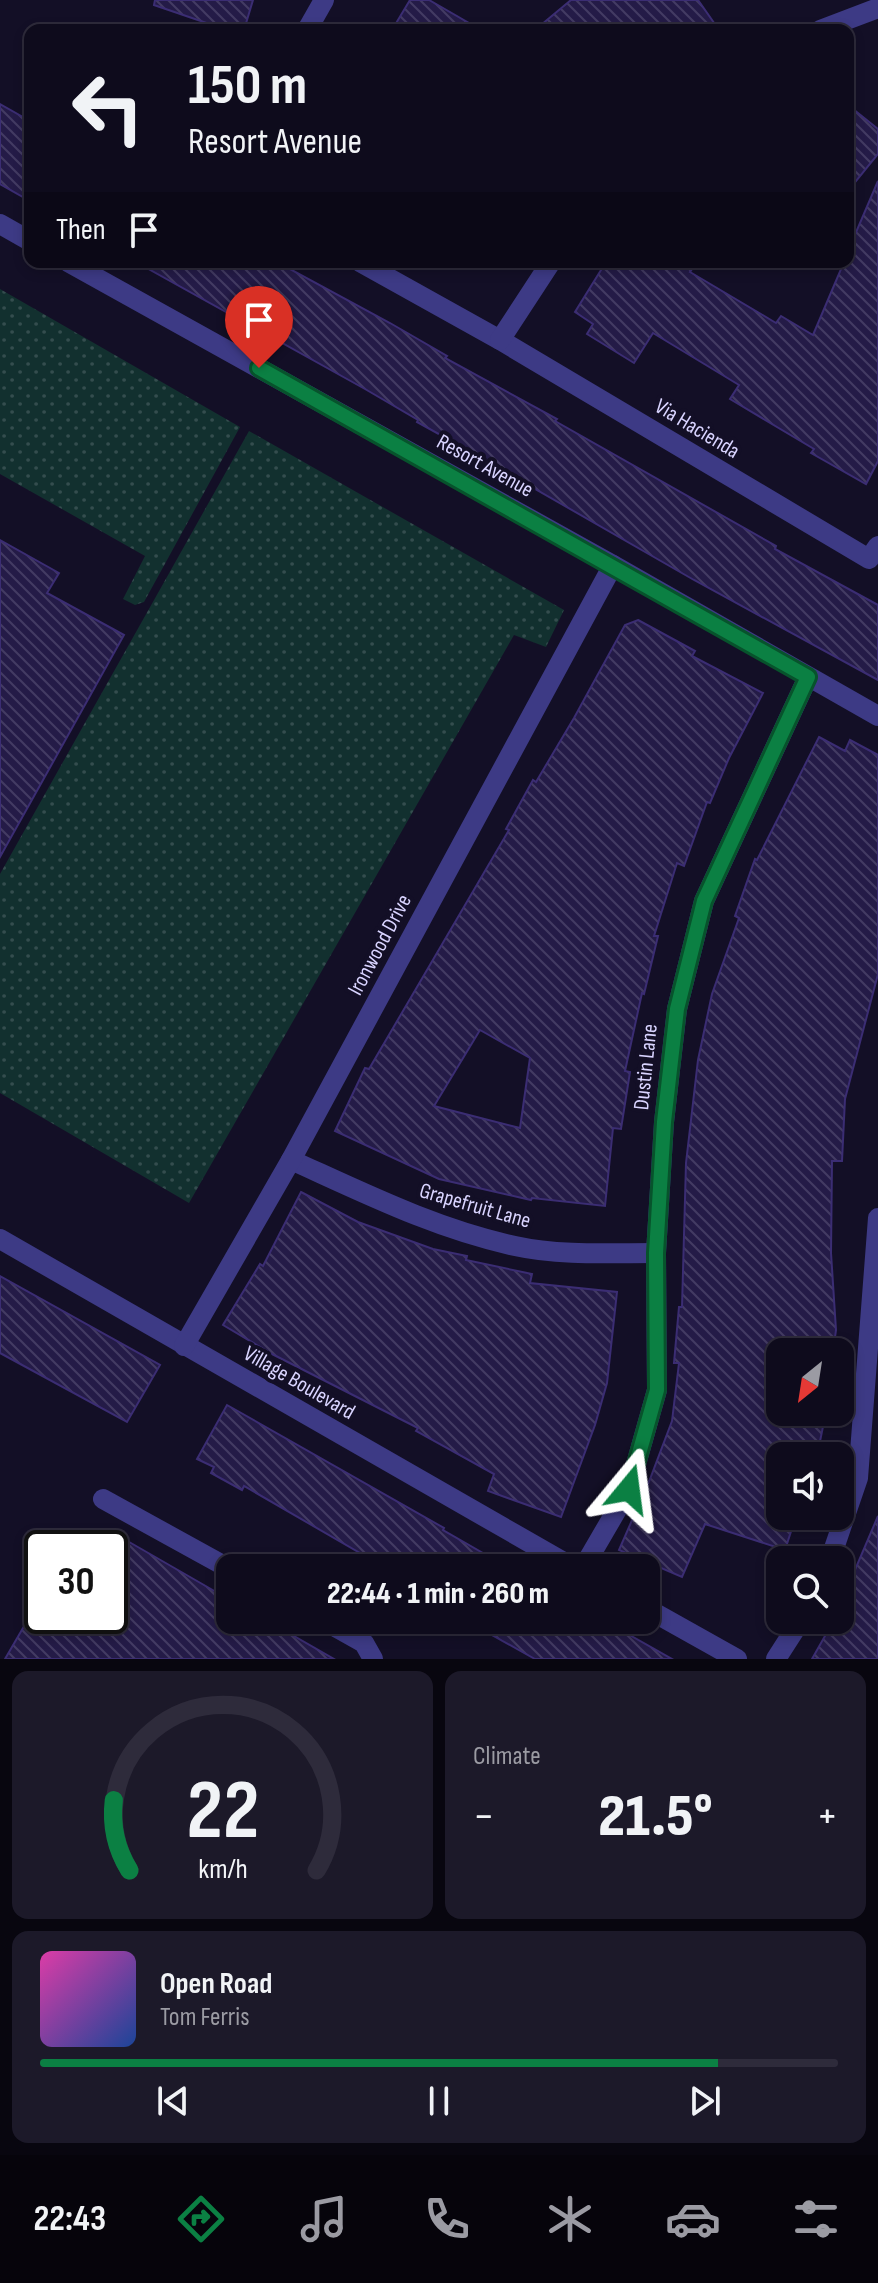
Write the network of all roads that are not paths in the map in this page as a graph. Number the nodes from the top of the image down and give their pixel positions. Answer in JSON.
{"nodes":[{"id":1,"x":324,"y":0,"type":"edge"},
{"id":2,"x":878,"y":8,"type":"edge"},
{"id":3,"x":310,"y":24,"type":"edge"},
{"id":4,"x":836,"y":24,"type":"edge"},
{"id":5,"x":0,"y":224,"type":"edge"},
{"id":6,"x":24,"y":238,"type":"edge"},
{"id":7,"x":79,"y":268,"type":"edge"},
{"id":8,"x":371,"y":268,"type":"edge"},
{"id":9,"x":547,"y":268,"type":"edge"},
{"id":10,"x":500,"y":340,"type":"junction"},
{"id":11,"x":874,"y":553,"type":"edge"},
{"id":12,"x":613,"y":565,"type":"junction"},
{"id":13,"x":808,"y":677,"type":"junction"},
{"id":14,"x":878,"y":716,"type":"edge"},
{"id":15,"x":291,"y":1160,"type":"junction"},
{"id":16,"x":878,"y":1218,"type":"edge"},
{"id":17,"x":0,"y":1239,"type":"edge"},
{"id":18,"x":656,"y":1253,"type":"junction"},
{"id":19,"x":184,"y":1346,"type":"junction"},
{"id":20,"x":103,"y":1499,"type":"dead end"},
{"id":21,"x":835,"y":1546,"type":"edge"},
{"id":22,"x":549,"y":1554,"type":"edge"},
{"id":23,"x":591,"y":1554,"type":"edge"},
{"id":24,"x":216,"y":1561,"type":"edge"},
{"id":25,"x":660,"y":1616,"type":"edge"},
{"id":26,"x":348,"y":1634,"type":"edge"},
{"id":27,"x":792,"y":1634,"type":"edge"},
{"id":28,"x":373,"y":1659,"type":"edge"},
{"id":29,"x":737,"y":1659,"type":"edge"},
{"id":30,"x":776,"y":1659,"type":"edge"}],
"edges":[{"from":1,"to":3,"type":"street"},
{"from":2,"to":4,"type":"street"},
{"from":5,"to":6,"type":"street"},
{"from":7,"to":12,"type":"street","name":"Resort Avenue"},
{"from":8,"to":10,"type":"street","name":"Via Hacienda"},
{"from":9,"to":10,"type":"street"},
{"from":10,"to":11,"type":"street","name":"Via Hacienda"},
{"from":12,"to":13,"type":"street","name":"Resort Avenue"},
{"from":12,"to":15,"type":"street","name":"Ironwood Drive"},
{"from":13,"to":14,"type":"street","name":"Resort Avenue"},
{"from":13,"to":18,"type":"street","name":"Dustin Lane"},
{"from":15,"to":18,"type":"street","name":"Grapefruit Lane"},
{"from":15,"to":19,"type":"street","name":"Ironwood Drive"},
{"from":16,"to":21,"type":"street"},
{"from":17,"to":19,"type":"street","name":"Village Boulevard"},
{"from":18,"to":23,"type":"street","name":"Dustin Lane"},
{"from":19,"to":22,"type":"street","name":"Village Boulevard"},
{"from":20,"to":24,"type":"street"},
{"from":25,"to":29,"type":"street"},
{"from":26,"to":28,"type":"street"},
{"from":27,"to":30,"type":"street"}]}
